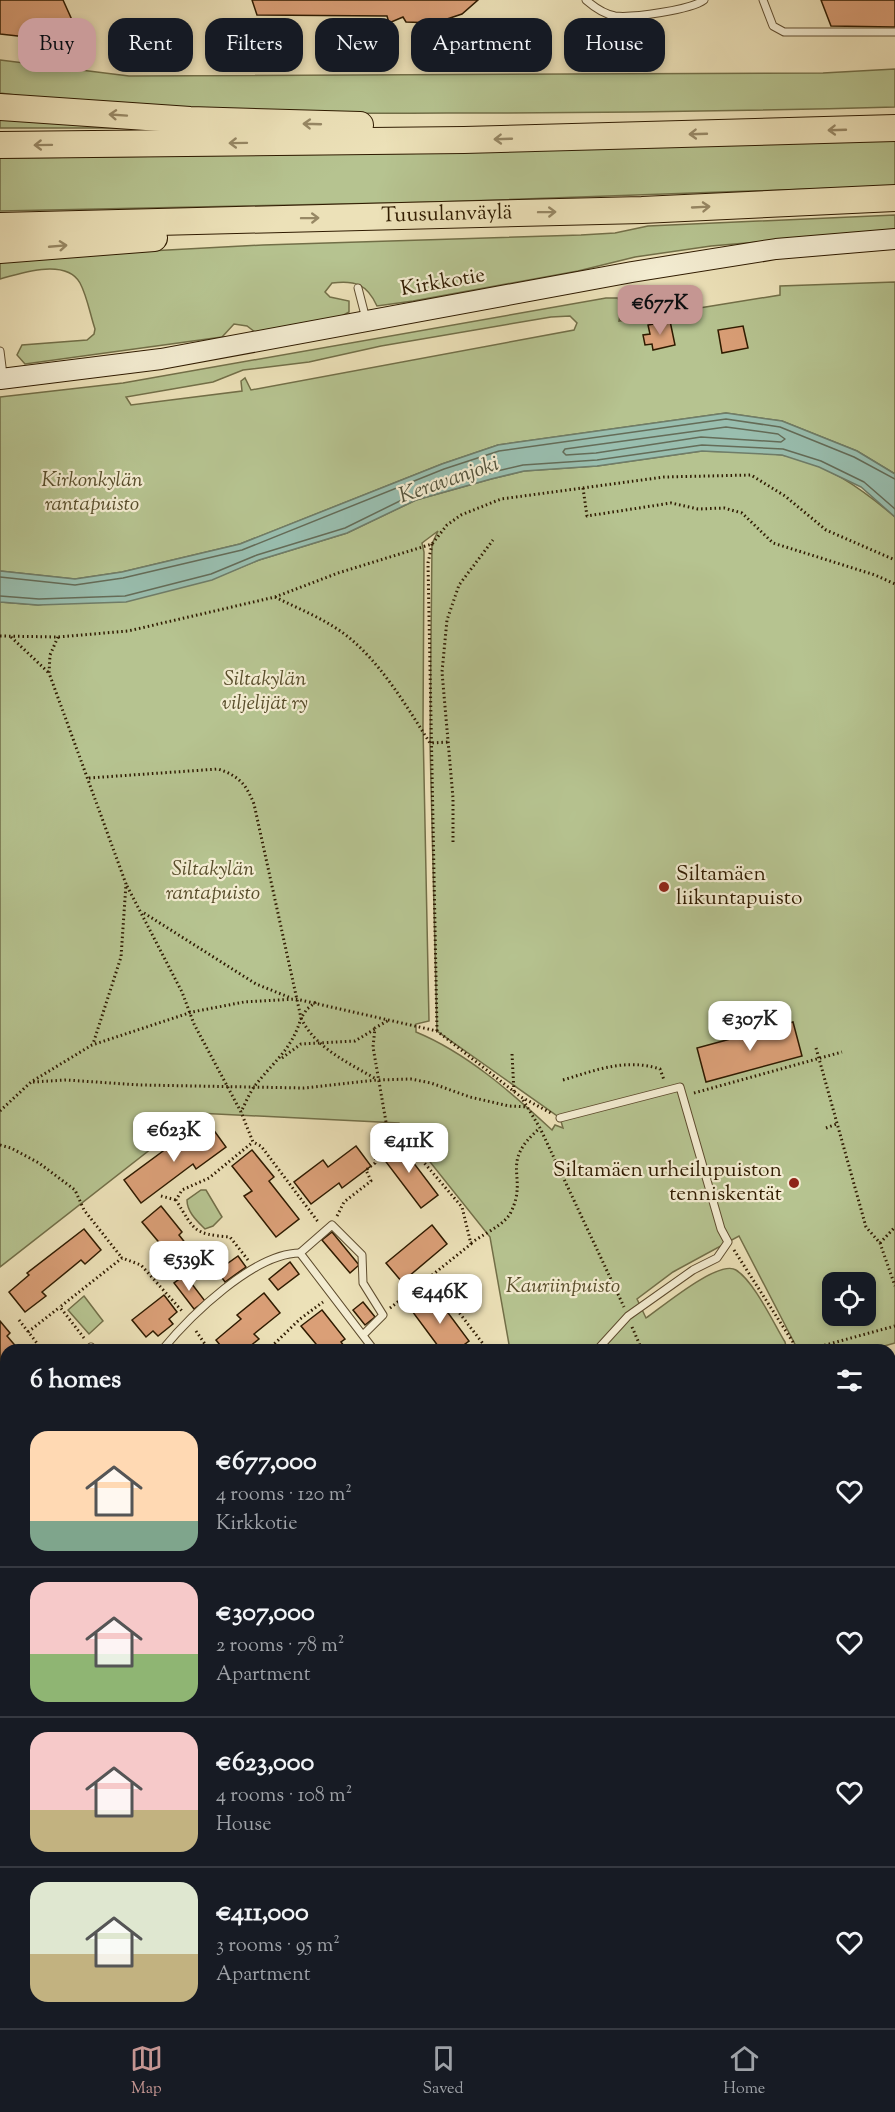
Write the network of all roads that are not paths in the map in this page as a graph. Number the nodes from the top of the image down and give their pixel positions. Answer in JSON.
{"nodes":[{"id":1,"x":586,"y":0,"type":"edge"},
{"id":2,"x":704,"y":0,"type":"edge"},
{"id":3,"x":762,"y":0,"type":"edge"},
{"id":4,"x":895,"y":32,"type":"edge"},
{"id":5,"x":0,"y":107,"type":"edge"},
{"id":6,"x":895,"y":128,"type":"edge"},
{"id":7,"x":464,"y":140,"type":"junction"},
{"id":8,"x":0,"y":145,"type":"edge"},
{"id":9,"x":895,"y":198,"type":"edge"},
{"id":10,"x":252,"y":219,"type":"junction"},
{"id":11,"x":0,"y":226,"type":"edge"},
{"id":12,"x":895,"y":239,"type":"edge"},
{"id":13,"x":0,"y":250,"type":"edge"},
{"id":14,"x":358,"y":288,"type":"dead end"},
{"id":15,"x":367,"y":321,"type":"junction"},
{"id":16,"x":0,"y":351,"type":"edge"},
{"id":17,"x":2,"y":379,"type":"edge"},
{"id":18,"x":560,"y":1118,"type":"road end"},
{"id":19,"x":300,"y":1253,"type":"junction"},
{"id":20,"x":363,"y":1335,"type":"junction"},
{"id":21,"x":167,"y":1344,"type":"edge"},
{"id":22,"x":370,"y":1344,"type":"edge"},
{"id":23,"x":602,"y":1344,"type":"edge"}],
"edges":[{"from":1,"to":2,"type":"lane"},
{"from":3,"to":4,"type":"lane"},
{"from":7,"to":5,"type":"highway","one_way":true},
{"from":6,"to":7,"type":"highway","one_way":true},
{"from":7,"to":8,"type":"highway","one_way":true},
{"from":10,"to":9,"type":"highway","name":"Tuusulanväylä","one_way":true},
{"from":10,"to":11,"type":"highway","name":"Tuusulanväylä"},
{"from":13,"to":10,"type":"highway","one_way":true},
{"from":12,"to":15,"type":"street","name":"Kirkkotie"},
{"from":14,"to":15,"type":"lane"},
{"from":15,"to":17,"type":"street","name":"Kirkkotie"},
{"from":16,"to":17,"type":"lane"},
{"from":18,"to":23,"type":"lane"},
{"from":19,"to":20,"type":"lane"},
{"from":19,"to":20,"type":"lane"},
{"from":19,"to":21,"type":"lane"},
{"from":20,"to":22,"type":"lane"}]}
